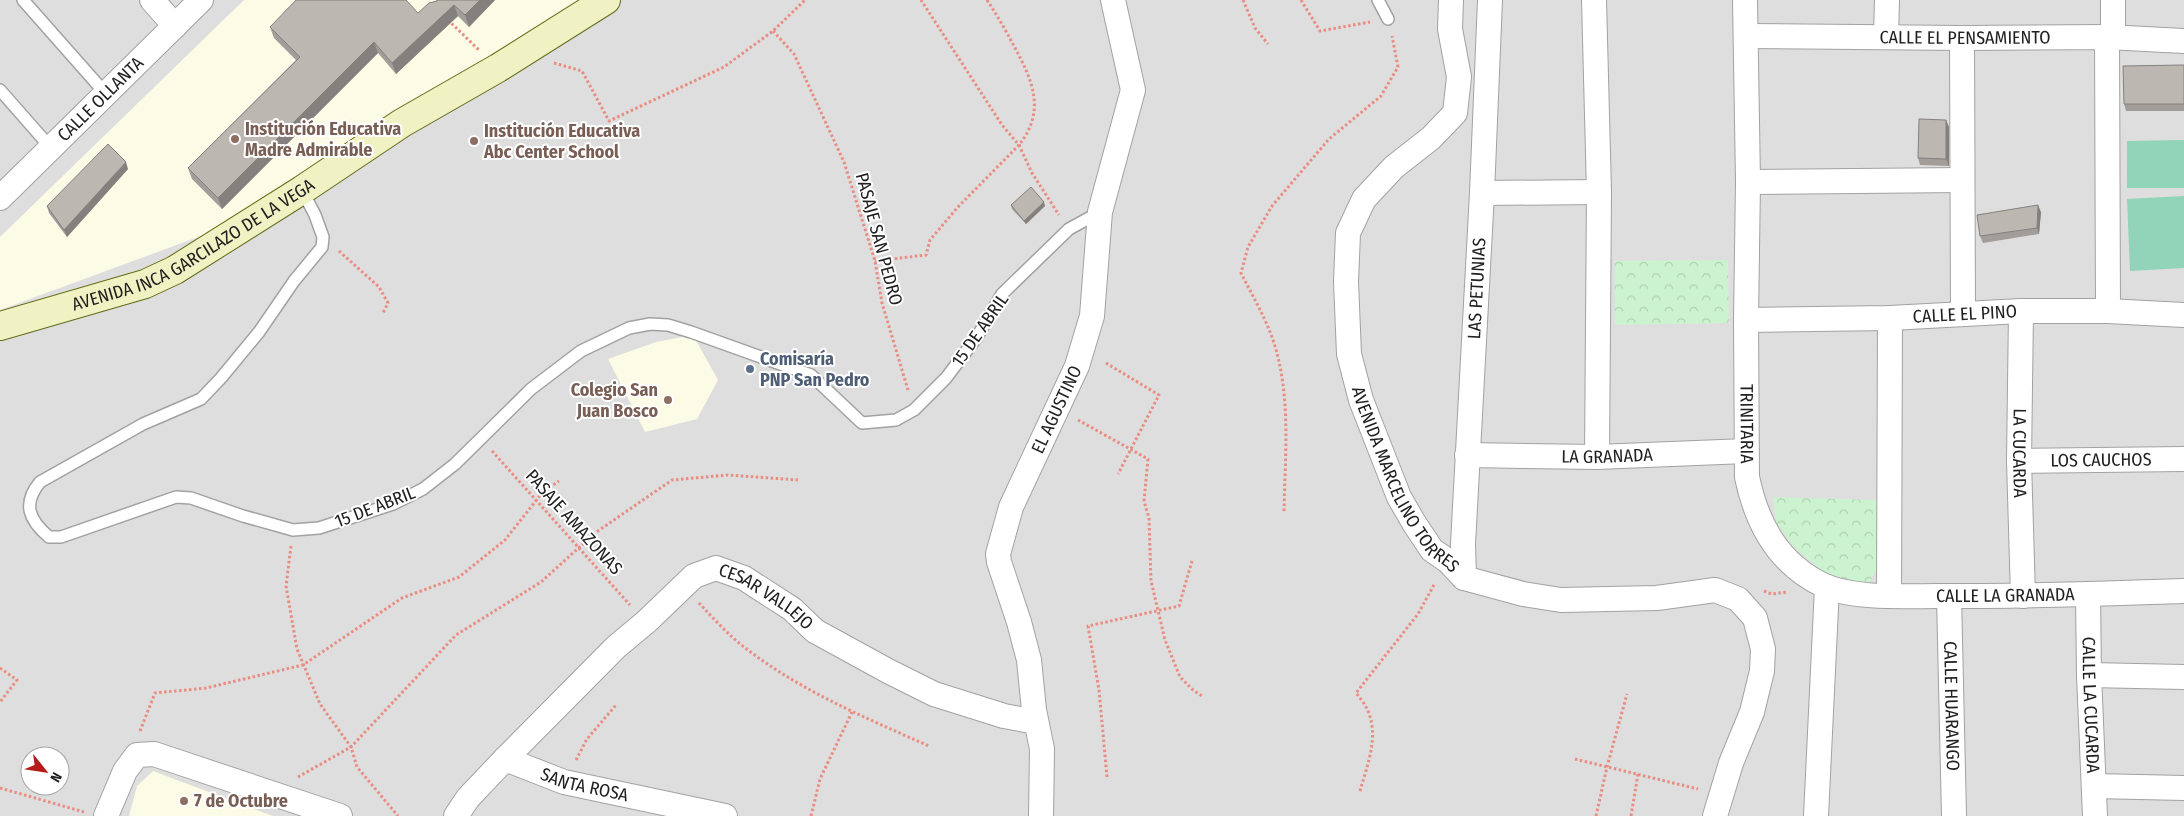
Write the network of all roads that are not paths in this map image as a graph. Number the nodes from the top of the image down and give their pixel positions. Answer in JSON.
{"nodes":[{"id":1,"x":23,"y":0,"type":"edge"},
{"id":2,"x":152,"y":0,"type":"edge"},
{"id":3,"x":201,"y":0,"type":"edge"},
{"id":4,"x":606,"y":0,"type":"edge"},
{"id":5,"x":1113,"y":0,"type":"edge"},
{"id":6,"x":1378,"y":0,"type":"edge"},
{"id":7,"x":1450,"y":0,"type":"edge"},
{"id":8,"x":1490,"y":0,"type":"edge"},
{"id":9,"x":1594,"y":0,"type":"edge"},
{"id":10,"x":1744,"y":0,"type":"edge"},
{"id":11,"x":1887,"y":0,"type":"edge"},
{"id":12,"x":2113,"y":0,"type":"edge"},
{"id":13,"x":1388,"y":19,"type":"road end"},
{"id":14,"x":175,"y":26,"type":"junction"},
{"id":15,"x":1746,"y":36,"type":"junction"},
{"id":16,"x":1886,"y":37,"type":"junction"},
{"id":17,"x":2110,"y":37,"type":"junction"},
{"id":18,"x":1962,"y":38,"type":"junction"},
{"id":19,"x":2184,"y":41,"type":"edge"},
{"id":20,"x":0,"y":90,"type":"edge"},
{"id":21,"x":106,"y":94,"type":"junction"},
{"id":22,"x":51,"y":148,"type":"junction"},
{"id":23,"x":1962,"y":180,"type":"junction"},
{"id":24,"x":1748,"y":182,"type":"junction"},
{"id":25,"x":302,"y":190,"type":"junction"},
{"id":26,"x":1599,"y":192,"type":"junction"},
{"id":27,"x":1482,"y":193,"type":"junction"},
{"id":28,"x":1,"y":197,"type":"edge"},
{"id":29,"x":1100,"y":212,"type":"junction"},
{"id":30,"x":2021,"y":311,"type":"junction"},
{"id":31,"x":2108,"y":311,"type":"junction"},
{"id":32,"x":1963,"y":314,"type":"junction"},
{"id":33,"x":2184,"y":315,"type":"edge"},
{"id":34,"x":1890,"y":318,"type":"junction"},
{"id":35,"x":1746,"y":320,"type":"junction"},
{"id":36,"x":0,"y":326,"type":"edge"},
{"id":37,"x":1746,"y":451,"type":"junction"},
{"id":38,"x":1467,"y":455,"type":"junction"},
{"id":39,"x":1597,"y":457,"type":"junction"},
{"id":40,"x":2184,"y":459,"type":"edge"},
{"id":41,"x":2019,"y":461,"type":"junction"},
{"id":42,"x":1456,"y":569,"type":"junction"},
{"id":43,"x":1819,"y":582,"type":"junction"},
{"id":44,"x":2184,"y":591,"type":"edge"},
{"id":45,"x":2088,"y":594,"type":"junction"},
{"id":46,"x":1889,"y":596,"type":"junction"},
{"id":47,"x":1949,"y":596,"type":"junction"},
{"id":48,"x":2023,"y":596,"type":"junction"},
{"id":49,"x":2089,"y":675,"type":"junction"},
{"id":50,"x":2184,"y":677,"type":"edge"},
{"id":51,"x":1036,"y":722,"type":"junction"},
{"id":52,"x":505,"y":759,"type":"junction"},
{"id":53,"x":2094,"y":786,"type":"junction"},
{"id":54,"x":2184,"y":788,"type":"edge"},
{"id":55,"x":1718,"y":805,"type":"edge"},
{"id":56,"x":96,"y":815,"type":"edge"},
{"id":57,"x":340,"y":816,"type":"edge"},
{"id":58,"x":456,"y":816,"type":"edge"},
{"id":59,"x":725,"y":816,"type":"edge"},
{"id":60,"x":1040,"y":816,"type":"edge"},
{"id":61,"x":1816,"y":816,"type":"edge"},
{"id":62,"x":1954,"y":816,"type":"edge"},
{"id":63,"x":2095,"y":816,"type":"edge"}],
"edges":[{"from":1,"to":21,"type":"lane"},
{"from":2,"to":14,"type":"street"},
{"from":3,"to":14,"type":"street","name":"CALLE OLLANTA"},
{"from":4,"to":25,"type":"street","name":"AVENIDA INCA GARCILAZO DE LA VEGA"},
{"from":5,"to":29,"type":"street","name":"EL AGUSTINO"},
{"from":6,"to":13,"type":"lane"},
{"from":7,"to":42,"type":"street","name":"AVENIDA MARCELINO TORRES"},
{"from":8,"to":27,"type":"street","name":"LAS PETUNIAS"},
{"from":9,"to":26,"type":"street"},
{"from":10,"to":15,"type":"street","name":"TRINITARIA"},
{"from":11,"to":16,"type":"street"},
{"from":12,"to":17,"type":"street"},
{"from":14,"to":21,"type":"street","name":"CALLE OLLANTA"},
{"from":15,"to":16,"type":"street","name":"CALLE EL PENSAMIENTO"},
{"from":15,"to":24,"type":"street","name":"TRINITARIA"},
{"from":16,"to":18,"type":"street","name":"CALLE EL PENSAMIENTO"},
{"from":17,"to":18,"type":"street","name":"CALLE EL PENSAMIENTO"},
{"from":17,"to":19,"type":"street","name":"CALLE EL PENSAMIENTO"},
{"from":17,"to":31,"type":"street"},
{"from":18,"to":23,"type":"street"},
{"from":20,"to":22,"type":"lane"},
{"from":21,"to":22,"type":"street","name":"CALLE OLLANTA"},
{"from":22,"to":28,"type":"street","name":"CALLE OLLANTA"},
{"from":23,"to":24,"type":"street"},
{"from":23,"to":32,"type":"street"},
{"from":24,"to":35,"type":"street","name":"TRINITARIA"},
{"from":25,"to":29,"type":"lane","name":"15 DE ABRIL"},
{"from":25,"to":36,"type":"street","name":"AVENIDA INCA GARCILAZO DE LA VEGA"},
{"from":26,"to":27,"type":"street"},
{"from":26,"to":39,"type":"street"},
{"from":27,"to":38,"type":"street","name":"LAS PETUNIAS"},
{"from":29,"to":51,"type":"street","name":"EL AGUSTINO"},
{"from":30,"to":31,"type":"street","name":"CALLE EL PINO"},
{"from":30,"to":32,"type":"street","name":"CALLE EL PINO"},
{"from":30,"to":41,"type":"street","name":"LA CUCARDA"},
{"from":31,"to":33,"type":"street","name":"CALLE EL PINO"},
{"from":32,"to":34,"type":"street","name":"CALLE EL PINO"},
{"from":34,"to":35,"type":"street","name":"CALLE EL PINO"},
{"from":34,"to":46,"type":"street"},
{"from":35,"to":37,"type":"street","name":"TRINITARIA"},
{"from":37,"to":39,"type":"street","name":"LA GRANADA"},
{"from":37,"to":43,"type":"street","name":"TRINITARIA"},
{"from":38,"to":39,"type":"street","name":"LA GRANADA"},
{"from":38,"to":42,"type":"street","name":"LAS PETUNIAS"},
{"from":40,"to":41,"type":"street","name":"LOS CAUCHOS"},
{"from":41,"to":48,"type":"street","name":"LA CUCARDA"},
{"from":42,"to":55,"type":"street","name":"AVENIDA MARCELINO TORRES"},
{"from":43,"to":46,"type":"street","name":"CALLE LA GRANADA"},
{"from":43,"to":61,"type":"street"},
{"from":44,"to":45,"type":"street","name":"CALLE LA GRANADA"},
{"from":45,"to":48,"type":"street","name":"CALLE LA GRANADA"},
{"from":45,"to":49,"type":"street","name":"CALLE LA CUCARDA"},
{"from":46,"to":47,"type":"street","name":"CALLE LA GRANADA"},
{"from":47,"to":48,"type":"street","name":"CALLE LA GRANADA"},
{"from":47,"to":62,"type":"street","name":"CALLE HUARANGO"},
{"from":49,"to":50,"type":"street"},
{"from":49,"to":53,"type":"street","name":"CALLE LA CUCARDA"},
{"from":51,"to":52,"type":"street","name":"CESAR VALLEJO"},
{"from":51,"to":60,"type":"street","name":"EL AGUSTINO"},
{"from":52,"to":58,"type":"street","name":"CESAR VALLEJO"},
{"from":52,"to":59,"type":"street","name":"SANTA ROSA"},
{"from":53,"to":54,"type":"street"},
{"from":53,"to":63,"type":"street","name":"CALLE LA CUCARDA"},
{"from":56,"to":57,"type":"street"}]}
